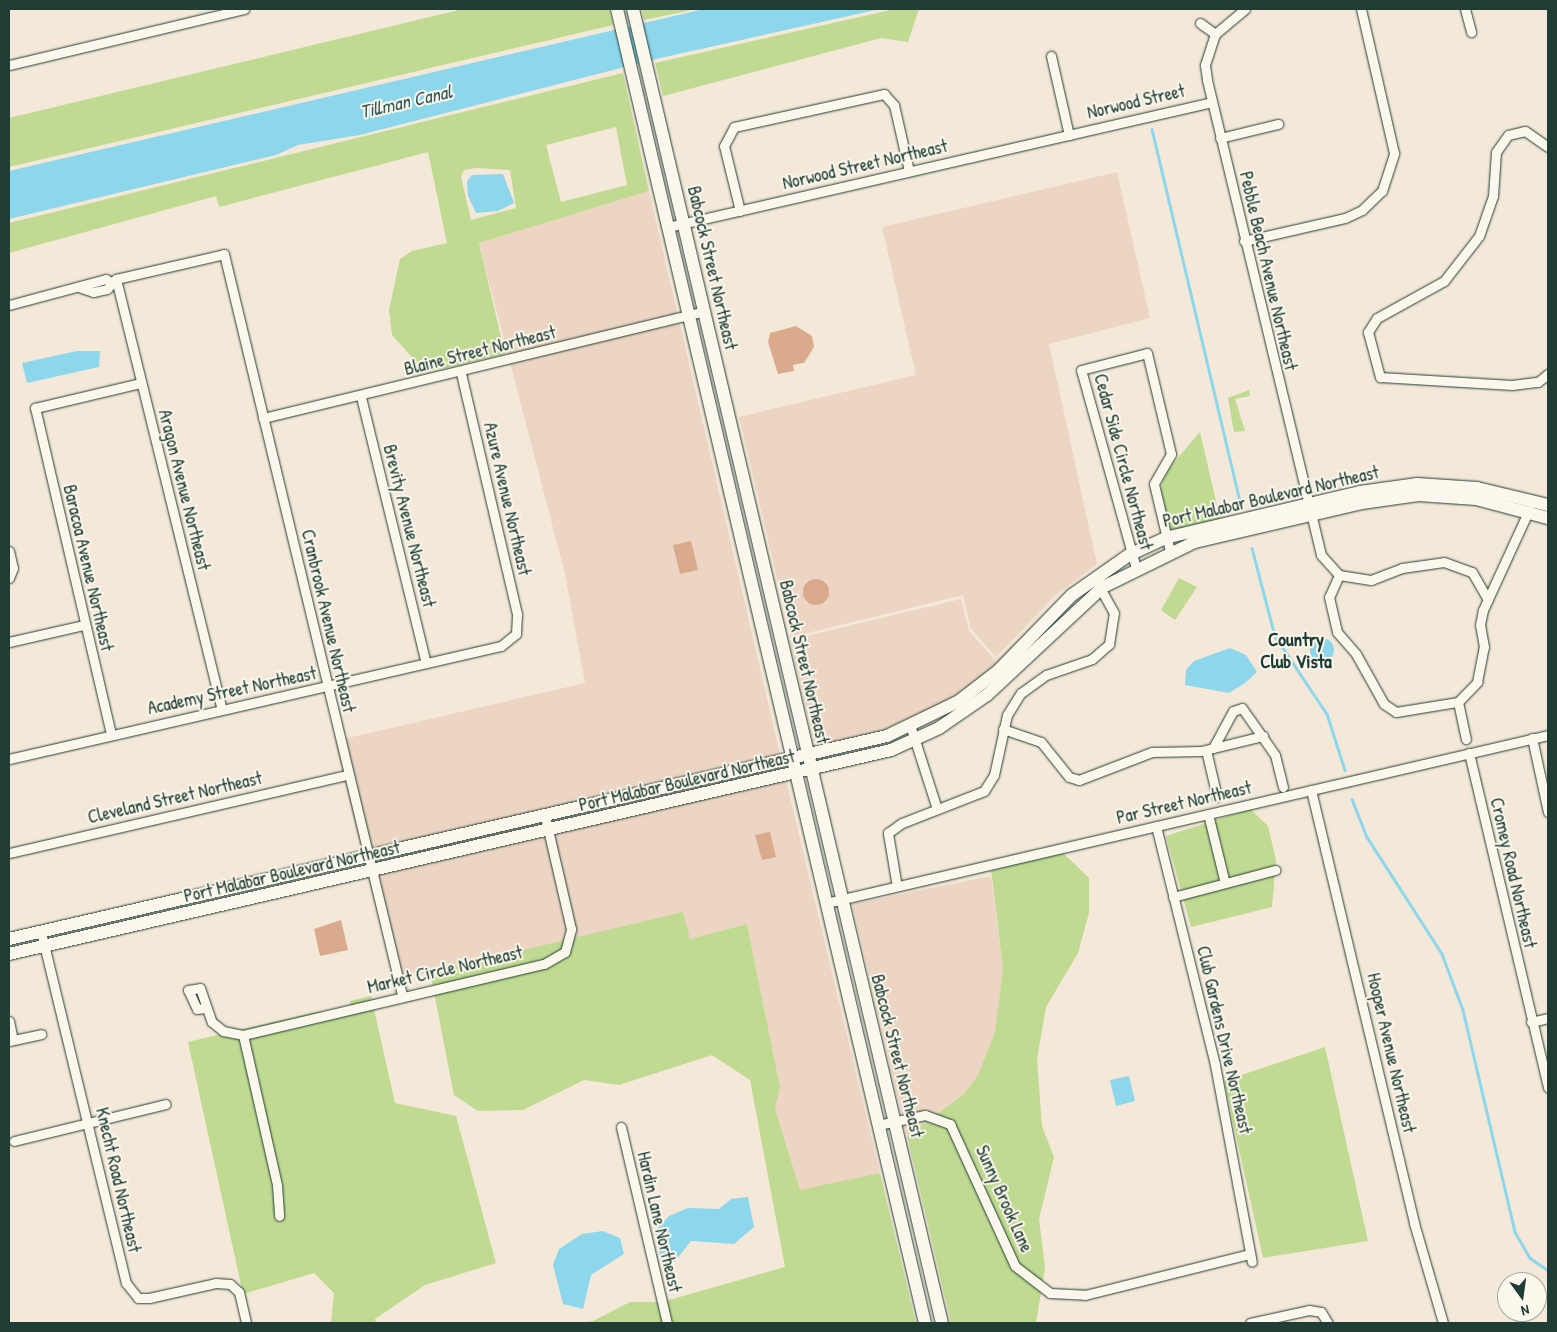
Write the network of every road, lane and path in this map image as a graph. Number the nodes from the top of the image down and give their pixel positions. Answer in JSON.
{"nodes":[{"id":1,"x":244,"y":9,"type":"edge"},
{"id":2,"x":618,"y":9,"type":"edge"},
{"id":3,"x":633,"y":9,"type":"edge"},
{"id":4,"x":1245,"y":9,"type":"edge"},
{"id":5,"x":1361,"y":9,"type":"edge"},
{"id":6,"x":1465,"y":9,"type":"edge"},
{"id":7,"x":1200,"y":23,"type":"dead end"},
{"id":8,"x":1471,"y":32,"type":"dead end"},
{"id":9,"x":1215,"y":34,"type":"junction"},
{"id":10,"x":1051,"y":56,"type":"dead end"},
{"id":11,"x":9,"y":65,"type":"edge"},
{"id":12,"x":1212,"y":102,"type":"junction"},
{"id":13,"x":659,"y":118,"type":"junction"},
{"id":14,"x":644,"y":122,"type":"junction"},
{"id":15,"x":1278,"y":124,"type":"dead end"},
{"id":16,"x":1069,"y":135,"type":"junction"},
{"id":17,"x":1220,"y":138,"type":"junction"},
{"id":18,"x":1548,"y":146,"type":"edge"},
{"id":19,"x":909,"y":171,"type":"junction"},
{"id":20,"x":740,"y":211,"type":"junction"},
{"id":21,"x":683,"y":224,"type":"junction"},
{"id":22,"x":668,"y":227,"type":"junction"},
{"id":23,"x":1244,"y":241,"type":"junction"},
{"id":24,"x":113,"y":280,"type":"junction"},
{"id":25,"x":9,"y":305,"type":"edge"},
{"id":26,"x":704,"y":311,"type":"junction"},
{"id":27,"x":689,"y":315,"type":"junction"},
{"id":28,"x":461,"y":373,"type":"junction"},
{"id":29,"x":1548,"y":374,"type":"edge"},
{"id":30,"x":141,"y":383,"type":"junction"},
{"id":31,"x":361,"y":397,"type":"junction"},
{"id":32,"x":263,"y":418,"type":"junction"},
{"id":33,"x":1548,"y":505,"type":"edge"},
{"id":34,"x":1307,"y":510,"type":"junction"},
{"id":35,"x":1529,"y":510,"type":"junction"},
{"id":36,"x":1548,"y":518,"type":"edge"},
{"id":37,"x":1165,"y":538,"type":"junction"},
{"id":38,"x":1170,"y":551,"type":"junction"},
{"id":39,"x":9,"y":552,"type":"edge"},
{"id":40,"x":1129,"y":556,"type":"junction"},
{"id":41,"x":1136,"y":568,"type":"junction"},
{"id":42,"x":1339,"y":575,"type":"junction"},
{"id":43,"x":9,"y":578,"type":"edge"},
{"id":44,"x":1098,"y":583,"type":"junction"},
{"id":45,"x":1488,"y":600,"type":"junction"},
{"id":46,"x":84,"y":625,"type":"junction"},
{"id":47,"x":516,"y":634,"type":"joint"},
{"id":48,"x":9,"y":642,"type":"edge"},
{"id":49,"x":426,"y":663,"type":"junction"},
{"id":50,"x":327,"y":686,"type":"junction"},
{"id":51,"x":1458,"y":702,"type":"junction"},
{"id":52,"x":221,"y":708,"type":"junction"},
{"id":53,"x":1003,"y":729,"type":"junction"},
{"id":54,"x":111,"y":734,"type":"junction"},
{"id":55,"x":913,"y":734,"type":"junction"},
{"id":56,"x":1548,"y":735,"type":"edge"},
{"id":57,"x":1264,"y":736,"type":"junction"},
{"id":58,"x":1532,"y":738,"type":"junction"},
{"id":59,"x":1466,"y":739,"type":"dead end"},
{"id":60,"x":1209,"y":749,"type":"junction"},
{"id":61,"x":1469,"y":753,"type":"junction"},
{"id":62,"x":808,"y":756,"type":"junction"},
{"id":63,"x":9,"y":759,"type":"edge"},
{"id":64,"x":791,"y":760,"type":"junction"},
{"id":65,"x":811,"y":771,"type":"junction"},
{"id":66,"x":794,"y":774,"type":"junction"},
{"id":67,"x":348,"y":775,"type":"junction"},
{"id":68,"x":1283,"y":787,"type":"dead end"},
{"id":69,"x":1311,"y":790,"type":"junction"},
{"id":70,"x":1217,"y":797,"type":"dead end"},
{"id":71,"x":937,"y":809,"type":"junction"},
{"id":72,"x":1548,"y":812,"type":"edge"},
{"id":73,"x":1208,"y":814,"type":"junction"},
{"id":74,"x":545,"y":816,"type":"junction"},
{"id":75,"x":1156,"y":826,"type":"junction"},
{"id":76,"x":548,"y":831,"type":"junction"},
{"id":77,"x":9,"y":853,"type":"edge"},
{"id":78,"x":367,"y":858,"type":"junction"},
{"id":79,"x":1275,"y":870,"type":"dead end"},
{"id":80,"x":370,"y":872,"type":"junction"},
{"id":81,"x":896,"y":880,"type":"dead end"},
{"id":82,"x":1225,"y":883,"type":"junction"},
{"id":83,"x":1173,"y":897,"type":"junction"},
{"id":84,"x":841,"y":900,"type":"junction"},
{"id":85,"x":180,"y":901,"type":"junction"},
{"id":86,"x":826,"y":903,"type":"junction"},
{"id":87,"x":183,"y":916,"type":"junction"},
{"id":88,"x":41,"y":932,"type":"junction"},
{"id":89,"x":9,"y":939,"type":"edge"},
{"id":90,"x":44,"y":946,"type":"junction"},
{"id":91,"x":9,"y":954,"type":"edge"},
{"id":92,"x":402,"y":996,"type":"junction"},
{"id":93,"x":206,"y":1008,"type":"dead end"},
{"id":94,"x":1548,"y":1018,"type":"edge"},
{"id":95,"x":9,"y":1021,"type":"edge"},
{"id":96,"x":1531,"y":1022,"type":"junction"},
{"id":97,"x":41,"y":1034,"type":"dead end"},
{"id":98,"x":243,"y":1035,"type":"junction"},
{"id":99,"x":11,"y":1041,"type":"edge"},
{"id":100,"x":1548,"y":1088,"type":"edge"},
{"id":101,"x":166,"y":1104,"type":"dead end"},
{"id":102,"x":895,"y":1121,"type":"junction"},
{"id":103,"x":88,"y":1123,"type":"junction"},
{"id":104,"x":878,"y":1125,"type":"junction"},
{"id":105,"x":620,"y":1127,"type":"dead end"},
{"id":106,"x":14,"y":1141,"type":"dead end"},
{"id":107,"x":279,"y":1216,"type":"dead end"},
{"id":108,"x":1251,"y":1258,"type":"joint"},
{"id":109,"x":934,"y":1292,"type":"junction"},
{"id":110,"x":918,"y":1296,"type":"junction"},
{"id":111,"x":246,"y":1323,"type":"edge"},
{"id":112,"x":667,"y":1323,"type":"edge"},
{"id":113,"x":925,"y":1323,"type":"edge"},
{"id":114,"x":942,"y":1323,"type":"edge"},
{"id":115,"x":1250,"y":1323,"type":"edge"},
{"id":116,"x":1328,"y":1323,"type":"edge"},
{"id":117,"x":1443,"y":1323,"type":"edge"}],
"edges":[{"from":1,"to":11,"type":"street"},
{"from":2,"to":14,"type":"street","name":"Babcock Street Northeast"},
{"from":3,"to":13,"type":"street","name":"Babcock Street Northeast"},
{"from":4,"to":9,"type":"street"},
{"from":5,"to":23,"type":"street"},
{"from":6,"to":8,"type":"street"},
{"from":7,"to":9,"type":"street"},
{"from":9,"to":12,"type":"street","name":"Pebble Beach Avenue Northeast"},
{"from":10,"to":16,"type":"street"},
{"from":12,"to":16,"type":"street","name":"Norwood Street"},
{"from":12,"to":17,"type":"street","name":"Pebble Beach Avenue Northeast"},
{"from":13,"to":14,"type":"street"},
{"from":13,"to":21,"type":"street","name":"Babcock Street Northeast"},
{"from":14,"to":22,"type":"street","name":"Babcock Street Northeast"},
{"from":15,"to":17,"type":"street"},
{"from":16,"to":19,"type":"street","name":"Norwood Street Northeast"},
{"from":17,"to":23,"type":"street","name":"Pebble Beach Avenue Northeast"},
{"from":18,"to":29,"type":"street"},
{"from":19,"to":20,"type":"street","name":"Norwood Street Northeast"},
{"from":19,"to":20,"type":"street"},
{"from":20,"to":21,"type":"street","name":"Norwood Street Northeast"},
{"from":21,"to":22,"type":"street","name":"Norwood Street Northeast"},
{"from":21,"to":26,"type":"street","name":"Babcock Street Northeast"},
{"from":22,"to":27,"type":"street","name":"Babcock Street Northeast"},
{"from":23,"to":34,"type":"street","name":"Pebble Beach Avenue Northeast"},
{"from":24,"to":25,"type":"street"},
{"from":24,"to":30,"type":"street","name":"Aragon Avenue Northeast"},
{"from":24,"to":32,"type":"street","name":"Cranbrook Avenue Northeast"},
{"from":26,"to":27,"type":"street","name":"Blaine Street Northeast"},
{"from":26,"to":62,"type":"street","name":"Babcock Street Northeast"},
{"from":27,"to":28,"type":"street","name":"Blaine Street Northeast"},
{"from":27,"to":64,"type":"street","name":"Babcock Street Northeast"},
{"from":28,"to":31,"type":"street","name":"Blaine Street Northeast"},
{"from":28,"to":47,"type":"street","name":"Azure Avenue Northeast"},
{"from":30,"to":46,"type":"street","name":"Baracoa Avenue Northeast"},
{"from":30,"to":52,"type":"street","name":"Aragon Avenue Northeast"},
{"from":31,"to":32,"type":"street","name":"Blaine Street Northeast"},
{"from":31,"to":49,"type":"street","name":"Brevity Avenue Northeast"},
{"from":32,"to":50,"type":"street","name":"Cranbrook Avenue Northeast"},
{"from":33,"to":34,"type":"street","name":"Port Malabar Boulevard Northeast"},
{"from":34,"to":35,"type":"street","name":"Port Malabar Boulevard Northeast"},
{"from":34,"to":37,"type":"street","name":"Port Malabar Boulevard Northeast"},
{"from":34,"to":38,"type":"street","name":"Port Malabar Boulevard Northeast"},
{"from":34,"to":42,"type":"street","name":"Pebble Beach Avenue Northeast"},
{"from":35,"to":36,"type":"street","name":"Port Malabar Boulevard Northeast"},
{"from":35,"to":45,"type":"street"},
{"from":37,"to":38,"type":"street","name":"Cedar Side Circle Northeast"},
{"from":37,"to":40,"type":"street","name":"Port Malabar Boulevard Northeast"},
{"from":37,"to":40,"type":"street","name":"Cedar Side Circle Northeast"},
{"from":38,"to":41,"type":"street","name":"Port Malabar Boulevard Northeast"},
{"from":39,"to":43,"type":"street"},
{"from":40,"to":41,"type":"street","name":"Cedar Side Circle Northeast"},
{"from":40,"to":44,"type":"street","name":"Port Malabar Boulevard Northeast"},
{"from":41,"to":44,"type":"street","name":"Port Malabar Boulevard Northeast"},
{"from":42,"to":45,"type":"street"},
{"from":42,"to":51,"type":"street"},
{"from":44,"to":53,"type":"street"},
{"from":44,"to":55,"type":"street","name":"Port Malabar Boulevard Northeast"},
{"from":45,"to":51,"type":"street"},
{"from":46,"to":48,"type":"street"},
{"from":46,"to":54,"type":"street","name":"Baracoa Avenue Northeast"},
{"from":47,"to":49,"type":"street","name":"Academy Street Northeast"},
{"from":49,"to":50,"type":"street","name":"Academy Street Northeast"},
{"from":50,"to":52,"type":"street","name":"Academy Street Northeast"},
{"from":50,"to":67,"type":"street","name":"Cranbrook Avenue Northeast"},
{"from":51,"to":59,"type":"street"},
{"from":52,"to":54,"type":"street","name":"Academy Street Northeast"},
{"from":53,"to":60,"type":"street"},
{"from":53,"to":71,"type":"street"},
{"from":54,"to":63,"type":"street","name":"Academy Street Northeast"},
{"from":55,"to":62,"type":"street","name":"Port Malabar Boulevard Northeast"},
{"from":55,"to":65,"type":"street","name":"Port Malabar Boulevard Northeast"},
{"from":55,"to":71,"type":"street"},
{"from":56,"to":58,"type":"street","name":"Par Street Northeast"},
{"from":57,"to":60,"type":"street"},
{"from":57,"to":60,"type":"street"},
{"from":57,"to":68,"type":"street"},
{"from":58,"to":61,"type":"street","name":"Par Street Northeast"},
{"from":58,"to":72,"type":"street"},
{"from":60,"to":70,"type":"street"},
{"from":61,"to":69,"type":"street","name":"Par Street Northeast"},
{"from":61,"to":96,"type":"street","name":"Cromey Road Northeast"},
{"from":62,"to":64,"type":"street","name":"Port Malabar Boulevard Northeast"},
{"from":62,"to":65,"type":"street","name":"Babcock Street Northeast"},
{"from":64,"to":66,"type":"street","name":"Babcock Street Northeast"},
{"from":64,"to":74,"type":"street","name":"Port Malabar Boulevard Northeast"},
{"from":65,"to":66,"type":"street","name":"Port Malabar Boulevard Northeast"},
{"from":65,"to":84,"type":"street","name":"Babcock Street Northeast"},
{"from":66,"to":76,"type":"street","name":"Port Malabar Boulevard Northeast"},
{"from":66,"to":86,"type":"street","name":"Babcock Street Northeast"},
{"from":67,"to":77,"type":"street","name":"Cleveland Street Northeast"},
{"from":67,"to":78,"type":"street","name":"Cranbrook Avenue Northeast"},
{"from":69,"to":73,"type":"street","name":"Par Street Northeast"},
{"from":69,"to":117,"type":"street","name":"Hooper Avenue Northeast"},
{"from":71,"to":81,"type":"street"},
{"from":73,"to":75,"type":"street","name":"Par Street Northeast"},
{"from":73,"to":82,"type":"street"},
{"from":74,"to":76,"type":"street","name":"Market Circle Northeast"},
{"from":74,"to":78,"type":"street","name":"Port Malabar Boulevard Northeast"},
{"from":75,"to":83,"type":"street","name":"Club Gardens Drive Northeast"},
{"from":75,"to":84,"type":"street","name":"Par Street Northeast"},
{"from":76,"to":80,"type":"street","name":"Port Malabar Boulevard Northeast"},
{"from":76,"to":92,"type":"street","name":"Market Circle Northeast"},
{"from":78,"to":80,"type":"street","name":"Cranbrook Avenue Northeast"},
{"from":78,"to":85,"type":"street","name":"Port Malabar Boulevard Northeast"},
{"from":79,"to":82,"type":"street"},
{"from":80,"to":87,"type":"street","name":"Port Malabar Boulevard Northeast"},
{"from":80,"to":92,"type":"street","name":"Cranbrook Avenue Northeast"},
{"from":82,"to":83,"type":"street"},
{"from":83,"to":108,"type":"street","name":"Club Gardens Drive Northeast"},
{"from":84,"to":86,"type":"street","name":"Par Street Northeast"},
{"from":84,"to":102,"type":"street","name":"Babcock Street Northeast"},
{"from":85,"to":87,"type":"street"},
{"from":85,"to":88,"type":"street","name":"Port Malabar Boulevard Northeast"},
{"from":86,"to":104,"type":"street","name":"Babcock Street Northeast"},
{"from":87,"to":90,"type":"street","name":"Port Malabar Boulevard Northeast"},
{"from":88,"to":89,"type":"street","name":"Port Malabar Boulevard Northeast"},
{"from":88,"to":90,"type":"street","name":"Knecht Road Northeast"},
{"from":90,"to":91,"type":"street","name":"Port Malabar Boulevard Northeast"},
{"from":90,"to":103,"type":"street","name":"Knecht Road Northeast"},
{"from":92,"to":98,"type":"street","name":"Market Circle Northeast"},
{"from":93,"to":98,"type":"street"},
{"from":94,"to":96,"type":"street"},
{"from":95,"to":99,"type":"street"},
{"from":96,"to":100,"type":"street","name":"Cromey Road Northeast"},
{"from":97,"to":99,"type":"street"},
{"from":98,"to":107,"type":"street"},
{"from":101,"to":103,"type":"street"},
{"from":102,"to":104,"type":"street","name":"Sunny Brook Lane"},
{"from":102,"to":108,"type":"street","name":"Sunny Brook Lane"},
{"from":102,"to":109,"type":"street","name":"Babcock Street Northeast"},
{"from":103,"to":106,"type":"street"},
{"from":103,"to":111,"type":"street","name":"Knecht Road Northeast"},
{"from":104,"to":110,"type":"street","name":"Babcock Street Northeast"},
{"from":105,"to":112,"type":"street","name":"Hardin Lane Northeast"},
{"from":109,"to":110,"type":"street"},
{"from":109,"to":114,"type":"street","name":"Babcock Street Northeast"},
{"from":110,"to":113,"type":"street","name":"Babcock Street Northeast"},
{"from":115,"to":116,"type":"street"}]}
